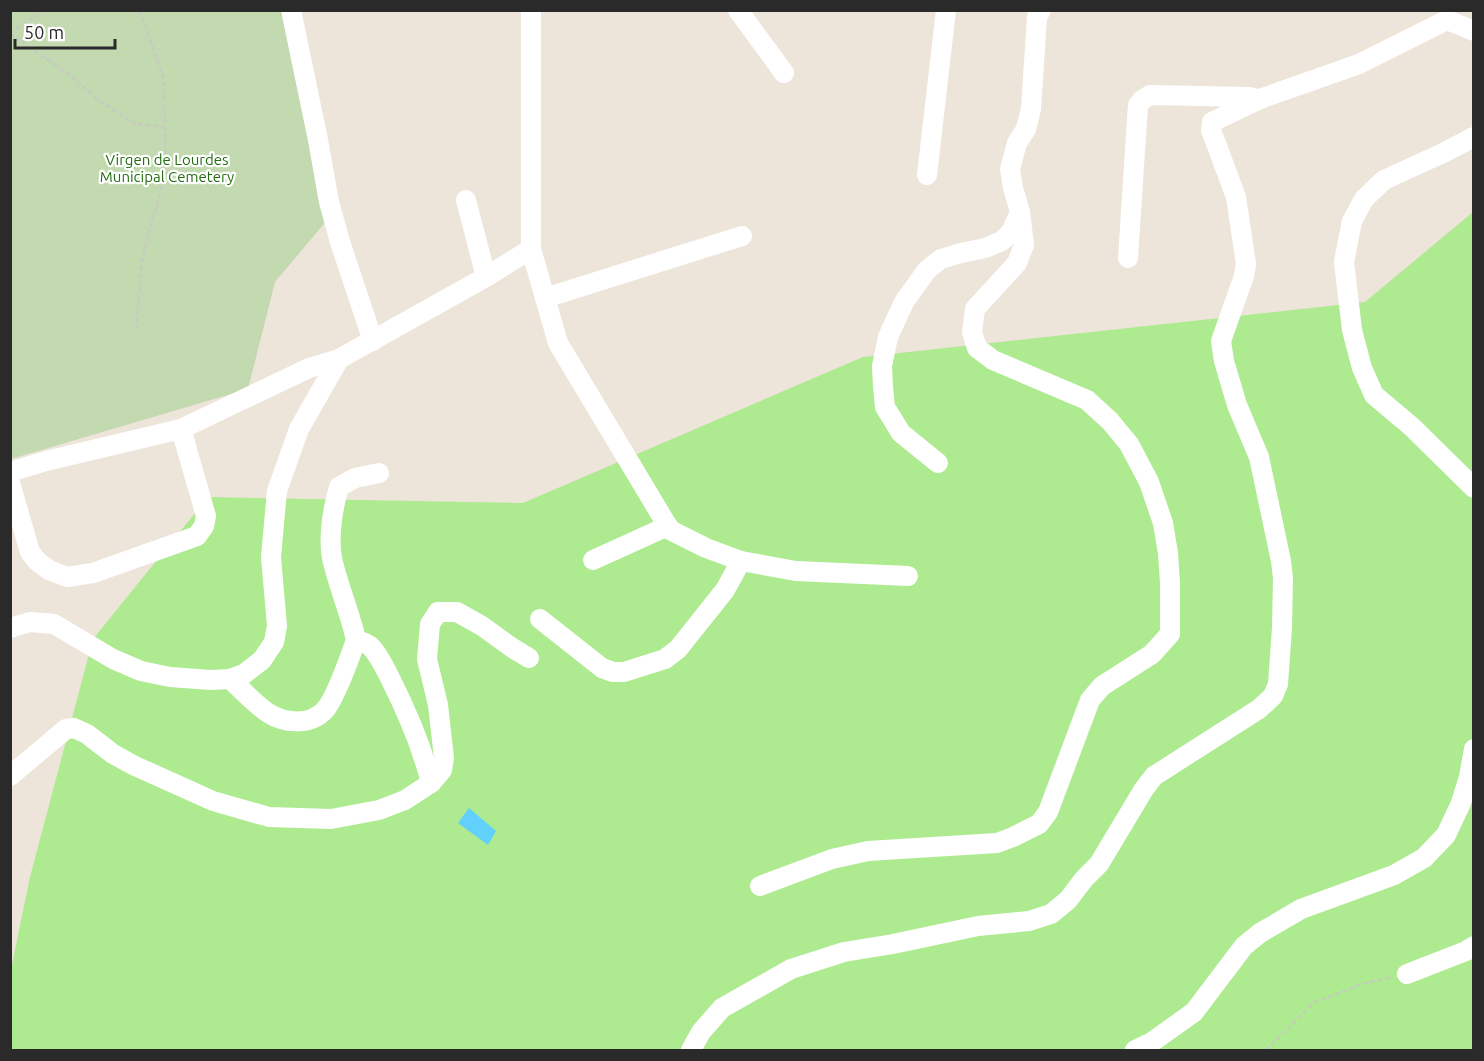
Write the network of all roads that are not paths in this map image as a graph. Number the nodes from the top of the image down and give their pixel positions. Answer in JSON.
{"nodes":[{"id":1,"x":291,"y":10,"type":"edge"},
{"id":2,"x":531,"y":10,"type":"edge"},
{"id":3,"x":738,"y":10,"type":"edge"},
{"id":4,"x":946,"y":10,"type":"edge"},
{"id":5,"x":1041,"y":10,"type":"edge"},
{"id":6,"x":1447,"y":15,"type":"edge"},
{"id":7,"x":1473,"y":31,"type":"edge"},
{"id":8,"x":784,"y":73,"type":"dead end"},
{"id":9,"x":1260,"y":99,"type":"junction"},
{"id":10,"x":1473,"y":136,"type":"edge"},
{"id":11,"x":927,"y":175,"type":"dead end"},
{"id":12,"x":466,"y":200,"type":"dead end"},
{"id":13,"x":1020,"y":212,"type":"junction"},
{"id":14,"x":742,"y":236,"type":"dead end"},
{"id":15,"x":531,"y":249,"type":"junction"},
{"id":16,"x":1128,"y":258,"type":"dead end"},
{"id":17,"x":486,"y":277,"type":"junction"},
{"id":18,"x":545,"y":298,"type":"junction"},
{"id":19,"x":373,"y":341,"type":"junction"},
{"id":20,"x":339,"y":358,"type":"junction"},
{"id":21,"x":181,"y":429,"type":"junction"},
{"id":22,"x":938,"y":463,"type":"dead end"},
{"id":23,"x":10,"y":472,"type":"edge"},
{"id":24,"x":379,"y":473,"type":"dead end"},
{"id":25,"x":10,"y":483,"type":"edge"},
{"id":26,"x":1473,"y":486,"type":"edge"},
{"id":27,"x":668,"y":526,"type":"junction"},
{"id":28,"x":593,"y":560,"type":"dead end"},
{"id":29,"x":741,"y":561,"type":"junction"},
{"id":30,"x":909,"y":576,"type":"dead end"},
{"id":31,"x":540,"y":619,"type":"dead end"},
{"id":32,"x":10,"y":628,"type":"edge"},
{"id":33,"x":356,"y":640,"type":"junction"},
{"id":34,"x":529,"y":658,"type":"dead end"},
{"id":35,"x":230,"y":678,"type":"junction"},
{"id":36,"x":1473,"y":749,"type":"edge"},
{"id":37,"x":10,"y":776,"type":"edge"},
{"id":38,"x":432,"y":783,"type":"junction"},
{"id":39,"x":760,"y":886,"type":"dead end"},
{"id":40,"x":1473,"y":946,"type":"edge"},
{"id":41,"x":1407,"y":974,"type":"road end"},
{"id":42,"x":691,"y":1050,"type":"edge"},
{"id":43,"x":1135,"y":1050,"type":"edge"}],
"edges":[{"from":1,"to":19,"type":"street"},
{"from":2,"to":15,"type":"street"},
{"from":3,"to":8,"type":"street"},
{"from":4,"to":11,"type":"street"},
{"from":5,"to":13,"type":"street"},
{"from":6,"to":7,"type":"street"},
{"from":6,"to":9,"type":"street"},
{"from":9,"to":16,"type":"street"},
{"from":9,"to":42,"type":"street"},
{"from":10,"to":26,"type":"street"},
{"from":12,"to":17,"type":"street"},
{"from":13,"to":22,"type":"street"},
{"from":13,"to":39,"type":"street"},
{"from":14,"to":18,"type":"street"},
{"from":15,"to":17,"type":"street"},
{"from":15,"to":18,"type":"street"},
{"from":17,"to":19,"type":"street"},
{"from":18,"to":27,"type":"street"},
{"from":19,"to":20,"type":"street"},
{"from":20,"to":21,"type":"street"},
{"from":20,"to":35,"type":"street"},
{"from":21,"to":23,"type":"street"},
{"from":21,"to":25,"type":"street"},
{"from":24,"to":33,"type":"street"},
{"from":27,"to":28,"type":"street"},
{"from":27,"to":29,"type":"street"},
{"from":29,"to":30,"type":"street"},
{"from":29,"to":31,"type":"street"},
{"from":32,"to":35,"type":"street"},
{"from":33,"to":35,"type":"street"},
{"from":33,"to":38,"type":"street"},
{"from":34,"to":38,"type":"street"},
{"from":36,"to":43,"type":"street"},
{"from":37,"to":38,"type":"street"},
{"from":40,"to":41,"type":"street"}]}
